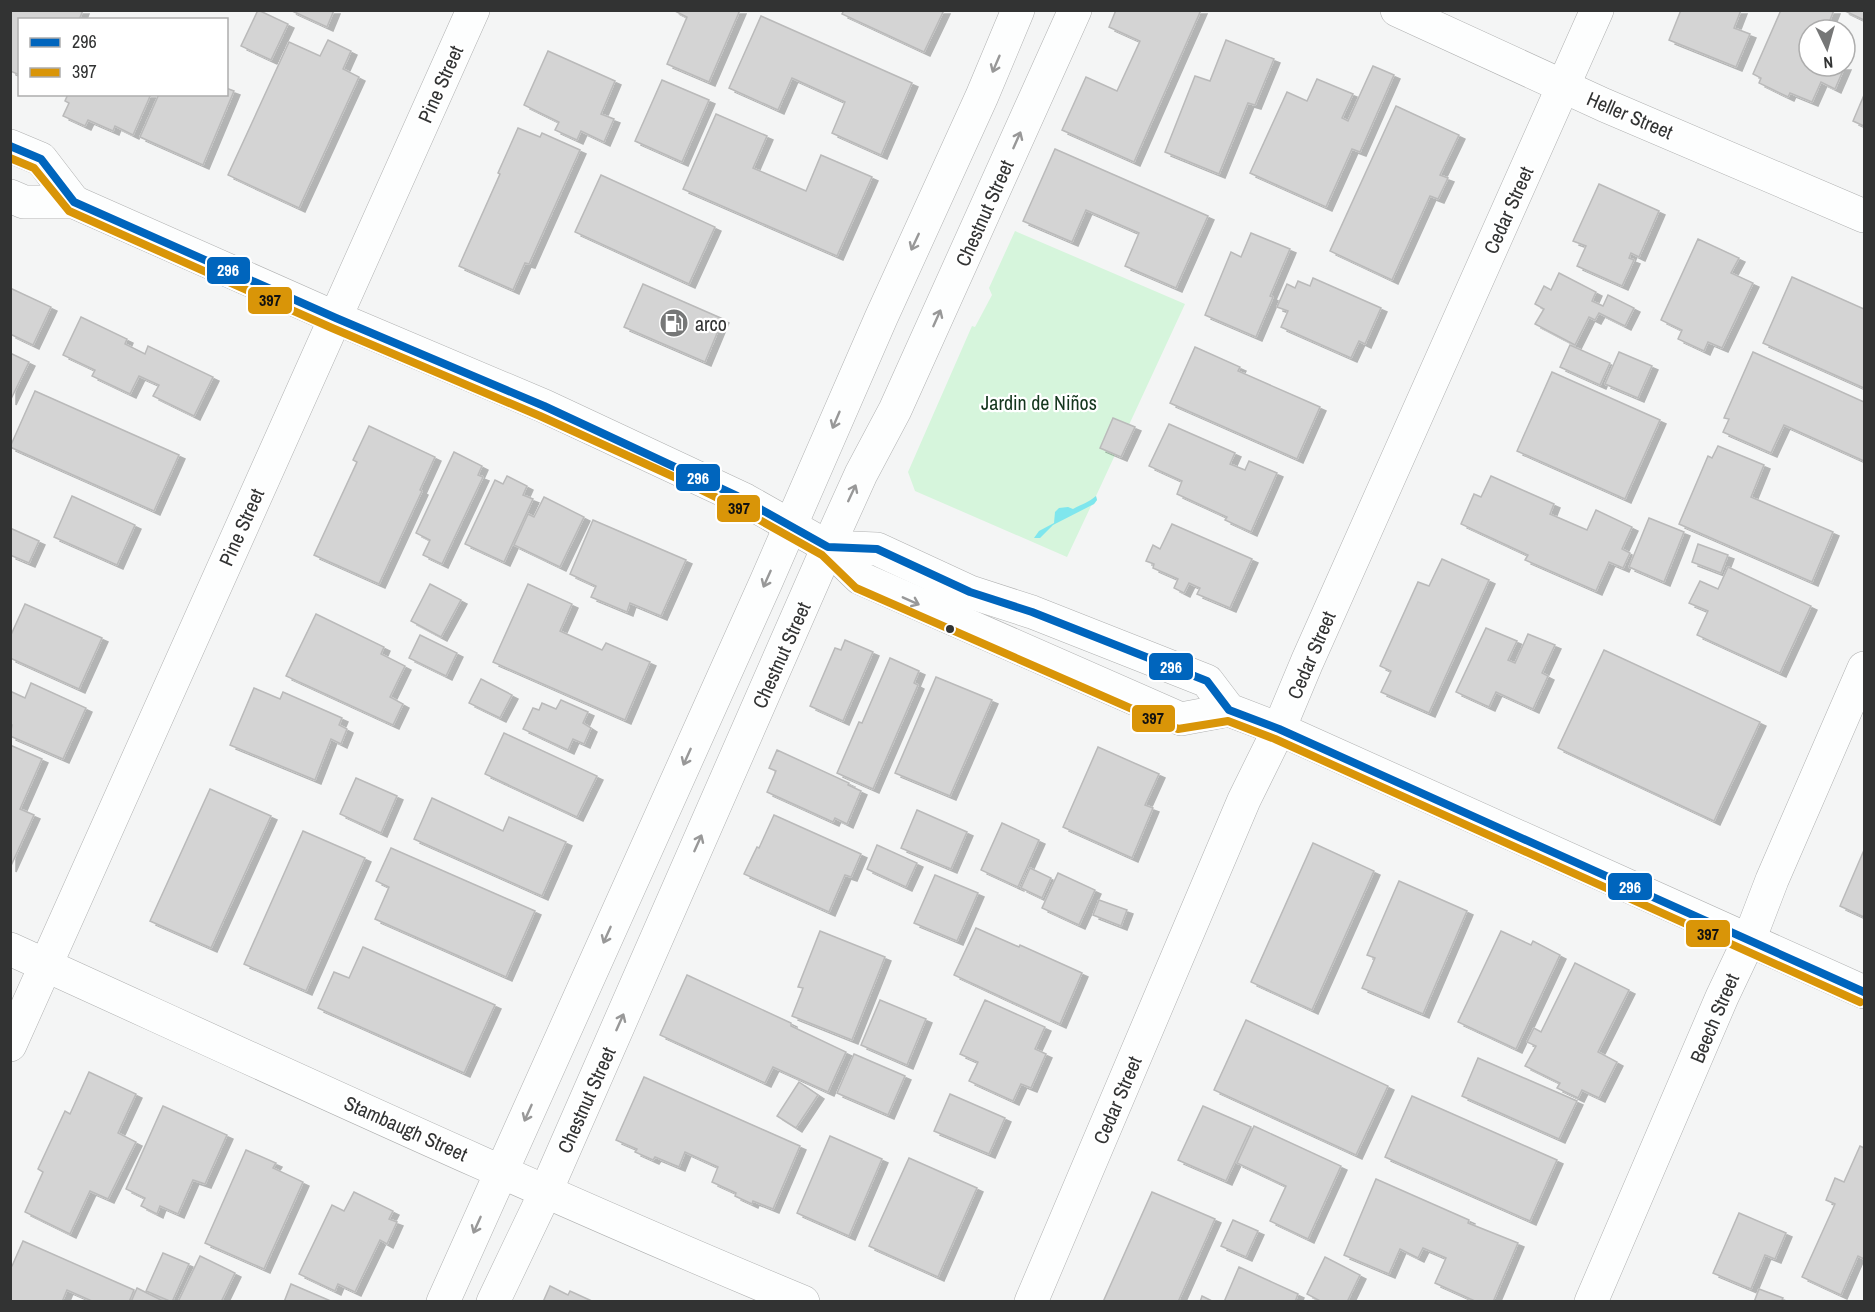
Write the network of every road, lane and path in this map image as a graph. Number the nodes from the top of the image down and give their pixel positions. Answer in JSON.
{"nodes":[{"id":1,"x":473,"y":10,"type":"edge"},
{"id":2,"x":1018,"y":10,"type":"edge"},
{"id":3,"x":1075,"y":10,"type":"edge"},
{"id":4,"x":1397,"y":10,"type":"edge"},
{"id":5,"x":1598,"y":10,"type":"edge"},
{"id":6,"x":1564,"y":87,"type":"junction"},
{"id":7,"x":10,"y":146,"type":"edge"},
{"id":8,"x":10,"y":196,"type":"edge"},
{"id":9,"x":74,"y":202,"type":"junction"},
{"id":10,"x":1864,"y":216,"type":"edge"},
{"id":11,"x":336,"y":318,"type":"junction"},
{"id":12,"x":790,"y":525,"type":"junction"},
{"id":13,"x":828,"y":547,"type":"junction"},
{"id":14,"x":1864,"y":668,"type":"edge"},
{"id":15,"x":1229,"y":710,"type":"junction"},
{"id":16,"x":1279,"y":729,"type":"junction"},
{"id":17,"x":1749,"y":940,"type":"junction"},
{"id":18,"x":10,"y":949,"type":"edge"},
{"id":19,"x":46,"y":965,"type":"junction"},
{"id":20,"x":1864,"y":992,"type":"edge"},
{"id":21,"x":10,"y":1044,"type":"edge"},
{"id":22,"x":501,"y":1171,"type":"junction"},
{"id":23,"x":546,"y":1191,"type":"junction"},
{"id":24,"x":443,"y":1302,"type":"edge"},
{"id":25,"x":493,"y":1302,"type":"edge"},
{"id":26,"x":803,"y":1302,"type":"edge"},
{"id":27,"x":1031,"y":1302,"type":"edge"},
{"id":28,"x":1592,"y":1302,"type":"edge"}],
"edges":[{"from":1,"to":11,"type":"street","name":"Pine Street"},
{"from":2,"to":12,"type":"street","one_way":true},
{"from":13,"to":3,"type":"street","name":"Chestnut Street","one_way":true},
{"from":4,"to":6,"type":"street","name":"Heller Street"},
{"from":5,"to":6,"type":"street","name":"Cedar Street"},
{"from":6,"to":10,"type":"street","name":"Heller Street"},
{"from":6,"to":16,"type":"street","name":"Cedar Street"},
{"from":7,"to":9,"type":"street"},
{"from":8,"to":9,"type":"street"},
{"from":9,"to":11,"type":"street"},
{"from":11,"to":12,"type":"street"},
{"from":11,"to":19,"type":"street","name":"Pine Street"},
{"from":12,"to":13,"type":"street"},
{"from":12,"to":22,"type":"street","one_way":true},
{"from":13,"to":15,"type":"street"},
{"from":13,"to":15,"type":"street","one_way":true},
{"from":23,"to":13,"type":"street","name":"Chestnut Street","one_way":true},
{"from":14,"to":17,"type":"street","name":"Beech Street"},
{"from":15,"to":16,"type":"street"},
{"from":16,"to":17,"type":"street"},
{"from":16,"to":27,"type":"street","name":"Cedar Street"},
{"from":17,"to":20,"type":"street"},
{"from":17,"to":28,"type":"street","name":"Beech Street"},
{"from":18,"to":19,"type":"street","name":"Stambaugh Street"},
{"from":19,"to":21,"type":"street","name":"Pine Street"},
{"from":19,"to":22,"type":"street","name":"Stambaugh Street"},
{"from":22,"to":23,"type":"street","name":"Stambaugh Street"},
{"from":22,"to":24,"type":"street","one_way":true},
{"from":23,"to":25,"type":"street","name":"Chestnut Street"},
{"from":23,"to":26,"type":"street","name":"Stambaugh Street"}]}
